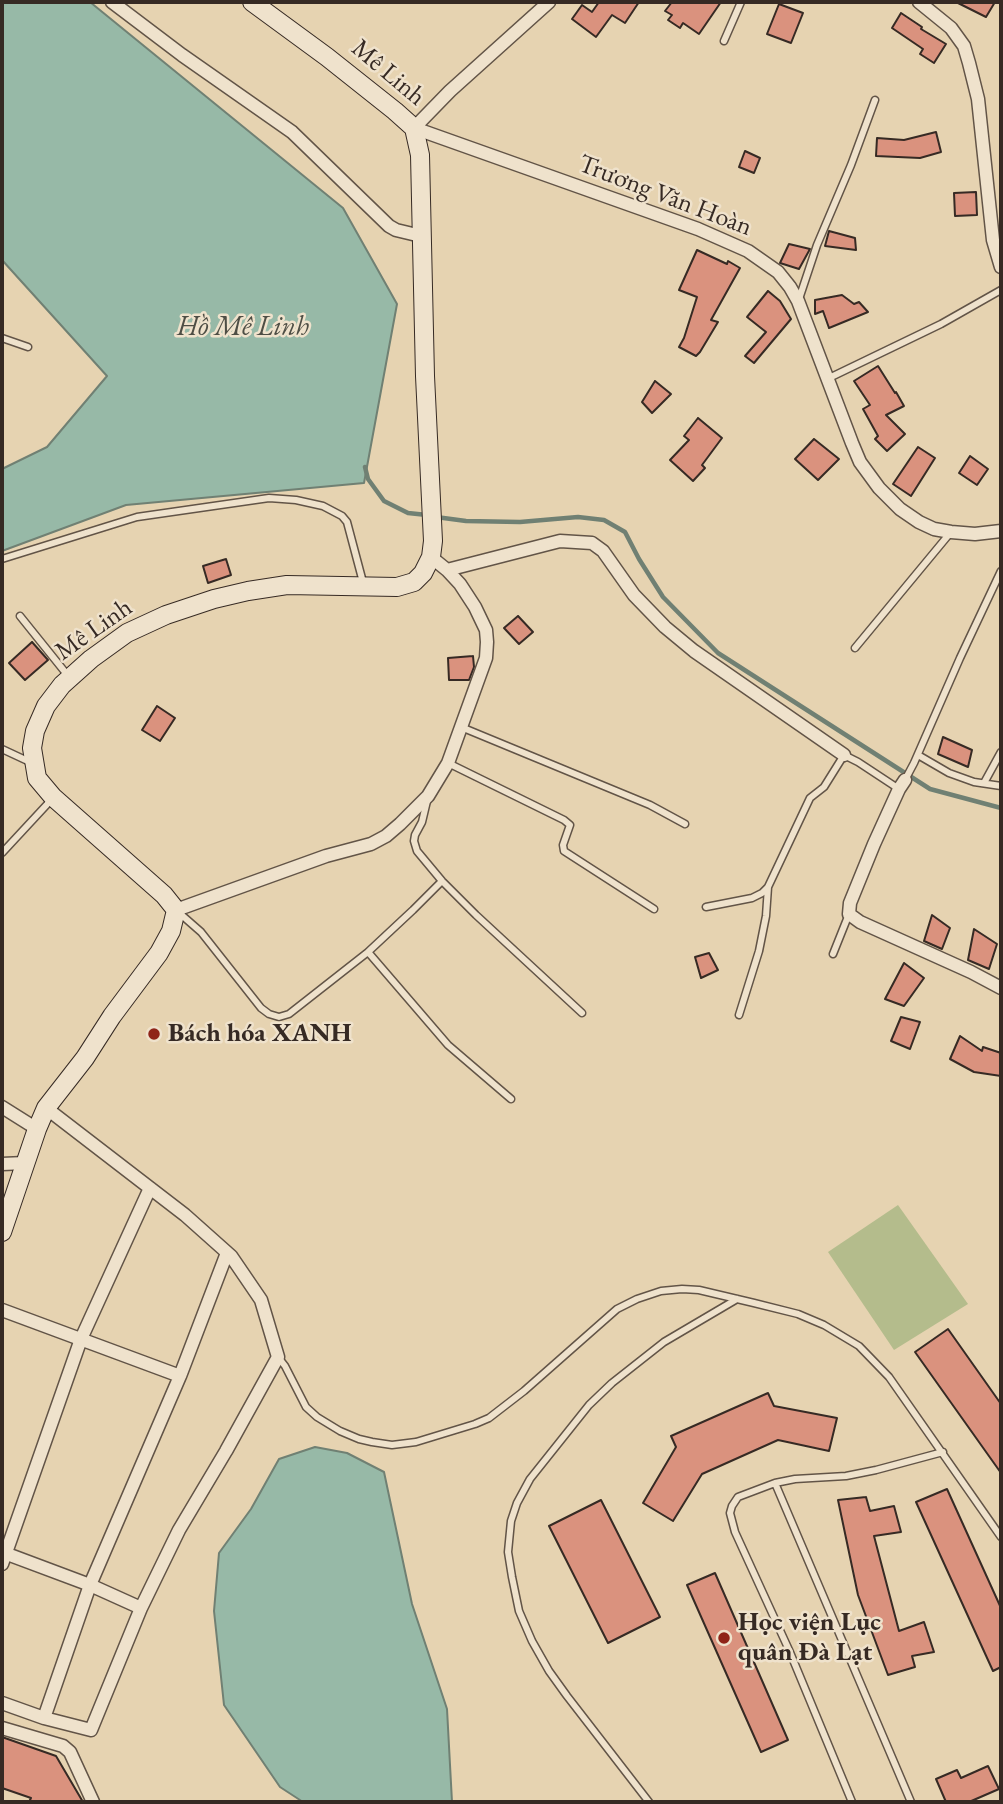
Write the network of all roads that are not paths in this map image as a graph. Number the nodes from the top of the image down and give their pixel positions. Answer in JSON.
{"nodes":[{"id":1,"x":111,"y":2,"type":"edge"},
{"id":2,"x":252,"y":2,"type":"edge"},
{"id":3,"x":549,"y":2,"type":"edge"},
{"id":4,"x":741,"y":2,"type":"edge"},
{"id":5,"x":919,"y":2,"type":"edge"},
{"id":6,"x":724,"y":41,"type":"dead end"},
{"id":7,"x":875,"y":100,"type":"dead end"},
{"id":8,"x":414,"y":128,"type":"junction"},
{"id":9,"x":421,"y":236,"type":"junction"},
{"id":10,"x":1001,"y":267,"type":"edge"},
{"id":11,"x":1001,"y":290,"type":"edge"},
{"id":12,"x":798,"y":301,"type":"junction"},
{"id":13,"x":2,"y":338,"type":"edge"},
{"id":14,"x":27,"y":347,"type":"dead end"},
{"id":15,"x":827,"y":379,"type":"junction"},
{"id":16,"x":951,"y":532,"type":"junction"},
{"id":17,"x":999,"y":534,"type":"edge"},
{"id":18,"x":432,"y":549,"type":"junction"},
{"id":19,"x":2,"y":559,"type":"edge"},
{"id":20,"x":447,"y":570,"type":"junction"},
{"id":21,"x":1001,"y":571,"type":"edge"},
{"id":22,"x":365,"y":587,"type":"junction"},
{"id":23,"x":20,"y":616,"type":"dead end"},
{"id":24,"x":855,"y":648,"type":"dead end"},
{"id":25,"x":69,"y":678,"type":"junction"},
{"id":26,"x":461,"y":727,"type":"junction"},
{"id":27,"x":2,"y":748,"type":"edge"},
{"id":28,"x":1001,"y":752,"type":"edge"},
{"id":29,"x":844,"y":755,"type":"junction"},
{"id":30,"x":918,"y":755,"type":"junction"},
{"id":31,"x":448,"y":763,"type":"junction"},
{"id":32,"x":34,"y":764,"type":"junction"},
{"id":33,"x":984,"y":783,"type":"junction"},
{"id":34,"x":902,"y":785,"type":"junction"},
{"id":35,"x":1001,"y":786,"type":"edge"},
{"id":36,"x":428,"y":796,"type":"junction"},
{"id":37,"x":53,"y":797,"type":"junction"},
{"id":38,"x":685,"y":824,"type":"dead end"},
{"id":39,"x":2,"y":853,"type":"edge"},
{"id":40,"x":442,"y":881,"type":"junction"},
{"id":41,"x":768,"y":887,"type":"junction"},
{"id":42,"x":706,"y":907,"type":"dead end"},
{"id":43,"x":654,"y":909,"type":"dead end"},
{"id":44,"x":176,"y":910,"type":"junction"},
{"id":45,"x":849,"y":914,"type":"junction"},
{"id":46,"x":368,"y":952,"type":"junction"},
{"id":47,"x":832,"y":954,"type":"dead end"},
{"id":48,"x":1001,"y":988,"type":"edge"},
{"id":49,"x":582,"y":1013,"type":"dead end"},
{"id":50,"x":739,"y":1015,"type":"dead end"},
{"id":51,"x":511,"y":1099,"type":"dead end"},
{"id":52,"x":2,"y":1107,"type":"edge"},
{"id":53,"x":46,"y":1108,"type":"junction"},
{"id":54,"x":37,"y":1129,"type":"junction"},
{"id":55,"x":25,"y":1163,"type":"junction"},
{"id":56,"x":2,"y":1164,"type":"edge"},
{"id":57,"x":150,"y":1188,"type":"junction"},
{"id":58,"x":2,"y":1232,"type":"edge"},
{"id":59,"x":227,"y":1254,"type":"junction"},
{"id":60,"x":737,"y":1299,"type":"junction"},
{"id":61,"x":2,"y":1310,"type":"edge"},
{"id":62,"x":81,"y":1339,"type":"junction"},
{"id":63,"x":278,"y":1357,"type":"junction"},
{"id":64,"x":180,"y":1376,"type":"junction"},
{"id":65,"x":943,"y":1452,"type":"junction"},
{"id":66,"x":775,"y":1483,"type":"junction"},
{"id":67,"x":1001,"y":1537,"type":"edge"},
{"id":68,"x":3,"y":1557,"type":"edge"},
{"id":69,"x":90,"y":1585,"type":"junction"},
{"id":70,"x":141,"y":1608,"type":"junction"},
{"id":71,"x":2,"y":1703,"type":"edge"},
{"id":72,"x":44,"y":1718,"type":"junction"},
{"id":73,"x":2,"y":1728,"type":"edge"},
{"id":74,"x":93,"y":1802,"type":"edge"},
{"id":75,"x":649,"y":1802,"type":"edge"},
{"id":76,"x":852,"y":1802,"type":"edge"},
{"id":77,"x":911,"y":1802,"type":"edge"}],
"edges":[{"from":1,"to":9,"type":"street"},
{"from":2,"to":8,"type":"street","name":"Mê Linh"},
{"from":3,"to":8,"type":"street"},
{"from":4,"to":6,"type":"lane"},
{"from":5,"to":10,"type":"street"},
{"from":7,"to":12,"type":"lane"},
{"from":8,"to":9,"type":"street","name":"Mê Linh"},
{"from":8,"to":12,"type":"street","name":"Trương Văn Hoàn"},
{"from":9,"to":18,"type":"street","name":"Mê Linh"},
{"from":11,"to":15,"type":"lane"},
{"from":12,"to":15,"type":"street","name":"Trương Văn Hoàn"},
{"from":13,"to":14,"type":"lane"},
{"from":15,"to":16,"type":"street","name":"Trương Văn Hoàn"},
{"from":16,"to":17,"type":"street","name":"Trương Văn Hoàn"},
{"from":16,"to":24,"type":"lane"},
{"from":18,"to":20,"type":"street"},
{"from":18,"to":22,"type":"street","name":"Mê Linh"},
{"from":19,"to":22,"type":"lane"},
{"from":20,"to":26,"type":"street"},
{"from":20,"to":29,"type":"street"},
{"from":21,"to":30,"type":"lane"},
{"from":22,"to":25,"type":"street","name":"Mê Linh"},
{"from":23,"to":25,"type":"lane"},
{"from":25,"to":32,"type":"street","name":"Mê Linh"},
{"from":26,"to":31,"type":"street"},
{"from":26,"to":38,"type":"lane"},
{"from":27,"to":32,"type":"lane"},
{"from":28,"to":33,"type":"lane"},
{"from":29,"to":34,"type":"lane"},
{"from":29,"to":41,"type":"lane"},
{"from":30,"to":33,"type":"lane"},
{"from":30,"to":34,"type":"lane"},
{"from":31,"to":36,"type":"street"},
{"from":31,"to":43,"type":"lane"},
{"from":32,"to":37,"type":"street"},
{"from":33,"to":35,"type":"lane"},
{"from":34,"to":45,"type":"street"},
{"from":36,"to":40,"type":"lane"},
{"from":36,"to":44,"type":"street"},
{"from":37,"to":39,"type":"lane"},
{"from":37,"to":44,"type":"street"},
{"from":40,"to":46,"type":"lane"},
{"from":40,"to":49,"type":"lane"},
{"from":41,"to":42,"type":"lane"},
{"from":41,"to":50,"type":"lane"},
{"from":44,"to":46,"type":"lane"},
{"from":44,"to":53,"type":"street"},
{"from":45,"to":47,"type":"lane"},
{"from":45,"to":48,"type":"street"},
{"from":46,"to":51,"type":"lane"},
{"from":52,"to":54,"type":"street"},
{"from":53,"to":54,"type":"street"},
{"from":53,"to":57,"type":"street"},
{"from":54,"to":55,"type":"street"},
{"from":55,"to":56,"type":"street"},
{"from":55,"to":58,"type":"street"},
{"from":57,"to":59,"type":"street"},
{"from":57,"to":62,"type":"street"},
{"from":59,"to":63,"type":"street"},
{"from":59,"to":64,"type":"street"},
{"from":60,"to":63,"type":"lane"},
{"from":60,"to":65,"type":"lane"},
{"from":60,"to":75,"type":"lane"},
{"from":61,"to":62,"type":"street"},
{"from":62,"to":64,"type":"street"},
{"from":62,"to":68,"type":"street"},
{"from":63,"to":70,"type":"street"},
{"from":64,"to":69,"type":"street"},
{"from":65,"to":66,"type":"lane"},
{"from":65,"to":67,"type":"lane"},
{"from":66,"to":76,"type":"lane"},
{"from":66,"to":77,"type":"lane"},
{"from":68,"to":69,"type":"street"},
{"from":69,"to":70,"type":"street"},
{"from":69,"to":72,"type":"street"},
{"from":70,"to":72,"type":"street"},
{"from":71,"to":72,"type":"street"},
{"from":73,"to":74,"type":"street"}]}
